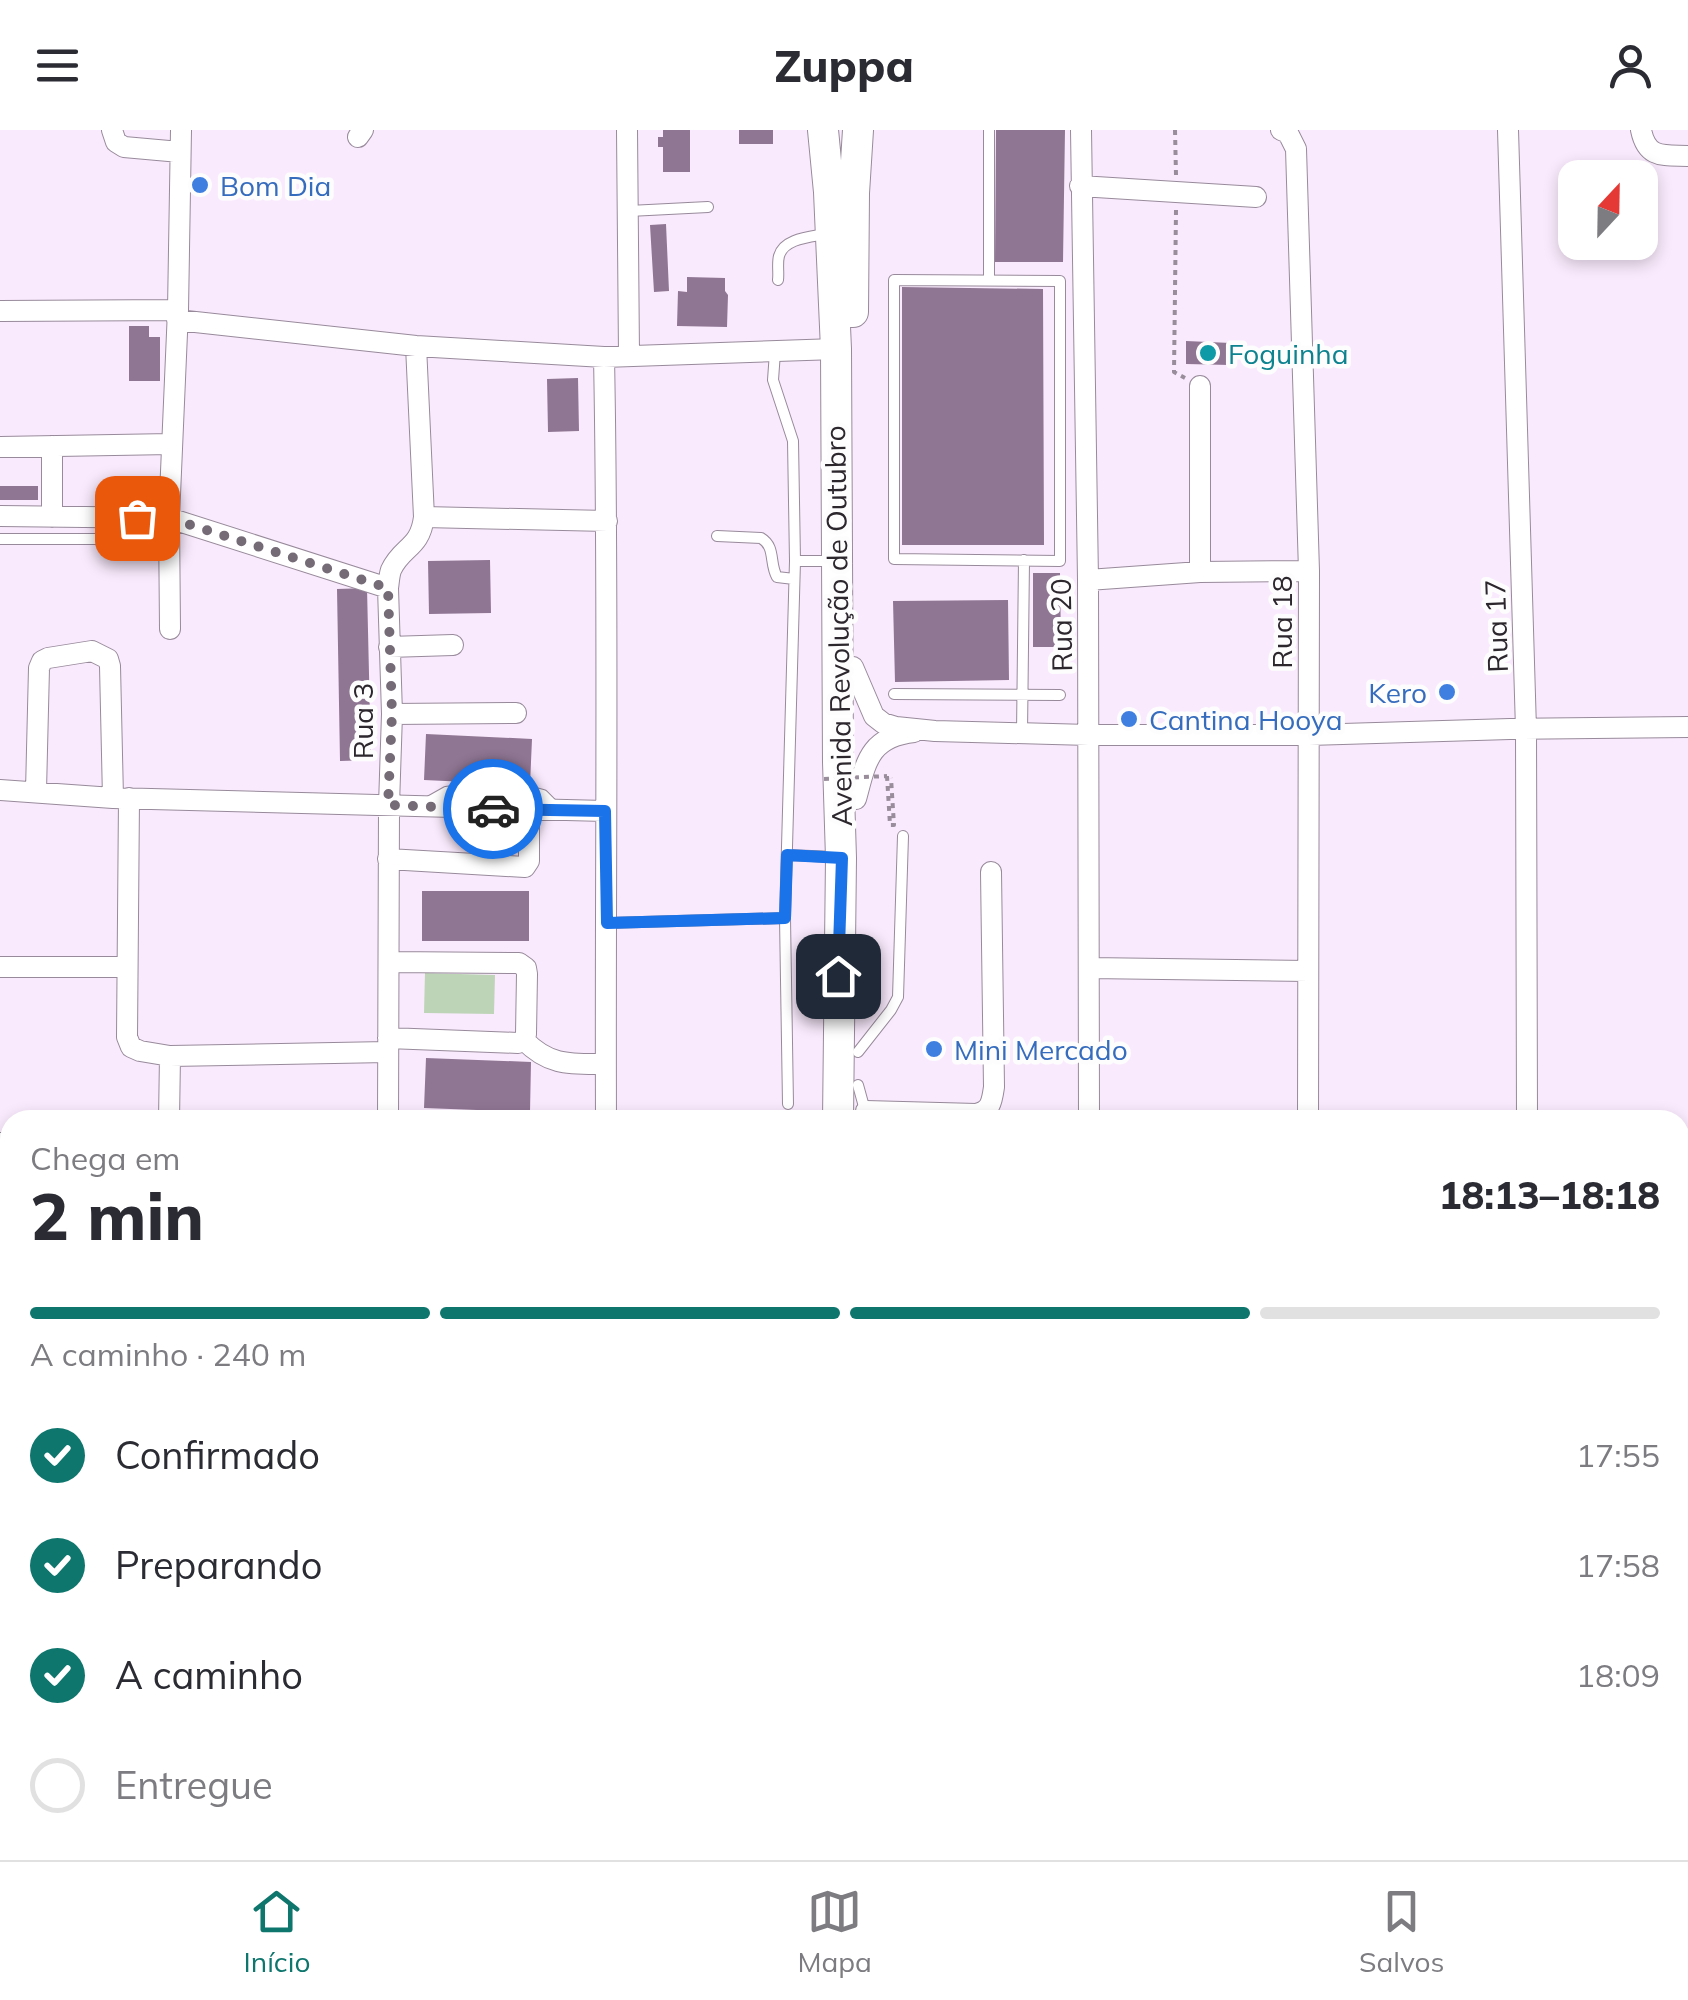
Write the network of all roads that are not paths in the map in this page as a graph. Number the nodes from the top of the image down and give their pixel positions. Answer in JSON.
{"nodes":[{"id":1,"x":112,"y":130,"type":"edge"},
{"id":2,"x":181,"y":130,"type":"edge"},
{"id":3,"x":626,"y":130,"type":"edge"},
{"id":4,"x":823,"y":130,"type":"edge"},
{"id":5,"x":831,"y":130,"type":"edge"},
{"id":6,"x":847,"y":130,"type":"edge"},
{"id":7,"x":858,"y":130,"type":"edge"},
{"id":8,"x":990,"y":130,"type":"edge"},
{"id":9,"x":1080,"y":130,"type":"edge"},
{"id":10,"x":1282,"y":130,"type":"edge"},
{"id":11,"x":1508,"y":130,"type":"edge"},
{"id":12,"x":1641,"y":130,"type":"edge"},
{"id":13,"x":180,"y":152,"type":"junction"},
{"id":14,"x":1688,"y":156,"type":"edge"},
{"id":15,"x":1080,"y":186,"type":"junction"},
{"id":16,"x":841,"y":192,"type":"junction"},
{"id":17,"x":1256,"y":197,"type":"dead end"},
{"id":18,"x":708,"y":207,"type":"dead end"},
{"id":19,"x":628,"y":211,"type":"junction"},
{"id":20,"x":830,"y":233,"type":"junction"},
{"id":21,"x":778,"y":280,"type":"dead end"},
{"id":22,"x":989,"y":280,"type":"junction"},
{"id":23,"x":0,"y":311,"type":"edge"},
{"id":24,"x":178,"y":315,"type":"junction"},
{"id":25,"x":416,"y":346,"type":"junction"},
{"id":26,"x":836,"y":349,"type":"junction"},
{"id":27,"x":775,"y":352,"type":"junction"},
{"id":28,"x":630,"y":356,"type":"junction"},
{"id":29,"x":604,"y":357,"type":"junction"},
{"id":30,"x":1200,"y":386,"type":"road end"},
{"id":31,"x":171,"y":444,"type":"junction"},
{"id":32,"x":52,"y":446,"type":"junction"},
{"id":33,"x":0,"y":447,"type":"edge"},
{"id":34,"x":0,"y":516,"type":"edge"},
{"id":35,"x":52,"y":517,"type":"junction"},
{"id":36,"x":424,"y":517,"type":"junction"},
{"id":37,"x":607,"y":520,"type":"junction"},
{"id":38,"x":169,"y":529,"type":"junction"},
{"id":39,"x":718,"y":536,"type":"dead end"},
{"id":40,"x":0,"y":539,"type":"edge"},
{"id":41,"x":836,"y":560,"type":"junction"},
{"id":42,"x":1024,"y":560,"type":"junction"},
{"id":43,"x":795,"y":561,"type":"junction"},
{"id":44,"x":1309,"y":571,"type":"junction"},
{"id":45,"x":1200,"y":572,"type":"junction"},
{"id":46,"x":794,"y":579,"type":"junction"},
{"id":47,"x":1088,"y":580,"type":"junction"},
{"id":48,"x":388,"y":588,"type":"junction"},
{"id":49,"x":170,"y":629,"type":"dead end"},
{"id":50,"x":453,"y":645,"type":"dead end"},
{"id":51,"x":390,"y":648,"type":"junction"},
{"id":52,"x":852,"y":667,"type":"junction"},
{"id":53,"x":894,"y":694,"type":"dead end"},
{"id":54,"x":1022,"y":694,"type":"junction"},
{"id":55,"x":1060,"y":694,"type":"dead end"},
{"id":56,"x":516,"y":713,"type":"dead end"},
{"id":57,"x":392,"y":714,"type":"junction"},
{"id":58,"x":1688,"y":727,"type":"edge"},
{"id":59,"x":1526,"y":728,"type":"junction"},
{"id":60,"x":935,"y":731,"type":"junction"},
{"id":61,"x":1022,"y":733,"type":"junction"},
{"id":62,"x":1089,"y":735,"type":"junction"},
{"id":63,"x":1309,"y":735,"type":"junction"},
{"id":64,"x":856,"y":788,"type":"junction"},
{"id":65,"x":0,"y":790,"type":"edge"},
{"id":66,"x":36,"y":791,"type":"junction"},
{"id":67,"x":121,"y":798,"type":"junction"},
{"id":68,"x":388,"y":805,"type":"junction"},
{"id":69,"x":420,"y":806,"type":"junction"},
{"id":70,"x":529,"y":810,"type":"junction"},
{"id":71,"x":558,"y":810,"type":"junction"},
{"id":72,"x":605,"y":811,"type":"junction"},
{"id":73,"x":902,"y":836,"type":"dead end"},
{"id":74,"x":787,"y":855,"type":"junction"},
{"id":75,"x":842,"y":858,"type":"junction"},
{"id":76,"x":388,"y":859,"type":"junction"},
{"id":77,"x":991,"y":872,"type":"dead end"},
{"id":78,"x":785,"y":918,"type":"junction"},
{"id":79,"x":607,"y":923,"type":"junction"},
{"id":80,"x":390,"y":962,"type":"junction"},
{"id":81,"x":0,"y":967,"type":"edge"},
{"id":82,"x":126,"y":967,"type":"junction"},
{"id":83,"x":1090,"y":968,"type":"junction"},
{"id":84,"x":1308,"y":971,"type":"junction"},
{"id":85,"x":524,"y":1040,"type":"junction"},
{"id":86,"x":388,"y":1045,"type":"junction"},
{"id":87,"x":858,"y":1052,"type":"junction"},
{"id":88,"x":170,"y":1056,"type":"junction"},
{"id":89,"x":604,"y":1064,"type":"junction"},
{"id":90,"x":788,"y":1104,"type":"dead end"},
{"id":91,"x":851,"y":1109,"type":"edge"},
{"id":92,"x":169,"y":1110,"type":"edge"},
{"id":93,"x":388,"y":1110,"type":"edge"},
{"id":94,"x":606,"y":1110,"type":"edge"},
{"id":95,"x":986,"y":1110,"type":"edge"},
{"id":96,"x":1089,"y":1110,"type":"edge"},
{"id":97,"x":1308,"y":1110,"type":"edge"},
{"id":98,"x":1528,"y":1110,"type":"edge"}],
"edges":[{"from":1,"to":13,"type":"street"},
{"from":2,"to":13,"type":"street"},
{"from":3,"to":19,"type":"street"},
{"from":4,"to":16,"type":"main road","name":"Avenida Revolução de Outubro"},
{"from":5,"to":16,"type":"main road","name":"Avenida Revolução de Outubro"},
{"from":6,"to":16,"type":"main road","name":"Avenida Revolução de Outubro"},
{"from":7,"to":16,"type":"main road","name":"Avenida Revolução de Outubro"},
{"from":8,"to":22,"type":"lane"},
{"from":9,"to":15,"type":"street","name":"Rua 20"},
{"from":10,"to":44,"type":"street","name":"Rua 18"},
{"from":11,"to":59,"type":"street","name":"Rua 17"},
{"from":12,"to":14,"type":"street"},
{"from":13,"to":24,"type":"street"},
{"from":15,"to":17,"type":"street"},
{"from":15,"to":47,"type":"street","name":"Rua 20"},
{"from":16,"to":20,"type":"main road","name":"Avenida Revolução de Outubro"},
{"from":16,"to":52,"type":"main road","name":"Avenida Revolução de Outubro"},
{"from":18,"to":19,"type":"lane"},
{"from":19,"to":28,"type":"street"},
{"from":20,"to":21,"type":"lane"},
{"from":20,"to":26,"type":"main road","name":"Avenida Revolução de Outubro"},
{"from":22,"to":42,"type":"lane"},
{"from":22,"to":42,"type":"lane"},
{"from":23,"to":24,"type":"street"},
{"from":24,"to":25,"type":"street"},
{"from":24,"to":31,"type":"street"},
{"from":25,"to":29,"type":"street"},
{"from":25,"to":36,"type":"street"},
{"from":26,"to":27,"type":"street"},
{"from":26,"to":41,"type":"main road","name":"Avenida Revolução de Outubro"},
{"from":27,"to":28,"type":"street"},
{"from":27,"to":43,"type":"lane"},
{"from":28,"to":29,"type":"street"},
{"from":29,"to":37,"type":"street"},
{"from":30,"to":45,"type":"street"},
{"from":31,"to":32,"type":"street"},
{"from":31,"to":38,"type":"street"},
{"from":32,"to":33,"type":"street"},
{"from":32,"to":35,"type":"street"},
{"from":34,"to":35,"type":"street"},
{"from":35,"to":38,"type":"street"},
{"from":36,"to":37,"type":"street"},
{"from":36,"to":48,"type":"street"},
{"from":37,"to":72,"type":"street"},
{"from":38,"to":40,"type":"lane"},
{"from":38,"to":48,"type":"street"},
{"from":38,"to":49,"type":"street"},
{"from":39,"to":46,"type":"lane"},
{"from":41,"to":43,"type":"lane"},
{"from":41,"to":75,"type":"main road","name":"Avenida Revolução de Outubro"},
{"from":42,"to":54,"type":"lane"},
{"from":43,"to":46,"type":"lane"},
{"from":44,"to":45,"type":"street"},
{"from":44,"to":63,"type":"street","name":"Rua 18"},
{"from":45,"to":47,"type":"street"},
{"from":46,"to":74,"type":"lane"},
{"from":47,"to":62,"type":"street","name":"Rua 20"},
{"from":48,"to":51,"type":"street","name":"Rua 3"},
{"from":50,"to":51,"type":"street"},
{"from":51,"to":57,"type":"street","name":"Rua 3"},
{"from":52,"to":60,"type":"street"},
{"from":52,"to":64,"type":"main road","name":"Avenida Revolução de Outubro"},
{"from":53,"to":54,"type":"lane"},
{"from":54,"to":55,"type":"lane"},
{"from":54,"to":61,"type":"lane"},
{"from":56,"to":57,"type":"street"},
{"from":57,"to":68,"type":"street","name":"Rua 3"},
{"from":58,"to":59,"type":"street"},
{"from":59,"to":63,"type":"street"},
{"from":59,"to":98,"type":"street","name":"Rua 17"},
{"from":60,"to":61,"type":"street"},
{"from":60,"to":64,"type":"street"},
{"from":61,"to":62,"type":"street"},
{"from":62,"to":63,"type":"street"},
{"from":62,"to":83,"type":"street","name":"Rua 20"},
{"from":63,"to":84,"type":"street","name":"Rua 18"},
{"from":64,"to":87,"type":"main road","name":"Avenida Revolução de Outubro"},
{"from":65,"to":66,"type":"street"},
{"from":66,"to":67,"type":"street"},
{"from":66,"to":67,"type":"street"},
{"from":67,"to":68,"type":"street"},
{"from":67,"to":82,"type":"street"},
{"from":68,"to":69,"type":"street"},
{"from":68,"to":76,"type":"street","name":"Rua 3"},
{"from":69,"to":70,"type":"street"},
{"from":69,"to":71,"type":"lane"},
{"from":70,"to":71,"type":"street"},
{"from":70,"to":76,"type":"street"},
{"from":71,"to":72,"type":"street"},
{"from":72,"to":79,"type":"street"},
{"from":73,"to":87,"type":"lane"},
{"from":74,"to":75,"type":"lane"},
{"from":74,"to":78,"type":"lane"},
{"from":75,"to":91,"type":"main road","name":"Avenida Revolução de Outubro"},
{"from":76,"to":80,"type":"street","name":"Rua 3"},
{"from":77,"to":95,"type":"street"},
{"from":78,"to":79,"type":"lane"},
{"from":78,"to":90,"type":"lane"},
{"from":79,"to":89,"type":"street"},
{"from":80,"to":85,"type":"street"},
{"from":80,"to":86,"type":"street","name":"Rua 3"},
{"from":81,"to":82,"type":"street"},
{"from":82,"to":88,"type":"street"},
{"from":83,"to":84,"type":"street"},
{"from":83,"to":96,"type":"street","name":"Rua 20"},
{"from":84,"to":97,"type":"street","name":"Rua 18"},
{"from":85,"to":86,"type":"street"},
{"from":85,"to":89,"type":"street"},
{"from":86,"to":88,"type":"street"},
{"from":86,"to":93,"type":"street","name":"Rua 3"},
{"from":87,"to":91,"type":"main road","name":"Avenida Revolução de Outubro"},
{"from":88,"to":92,"type":"street"},
{"from":89,"to":94,"type":"street"}]}
